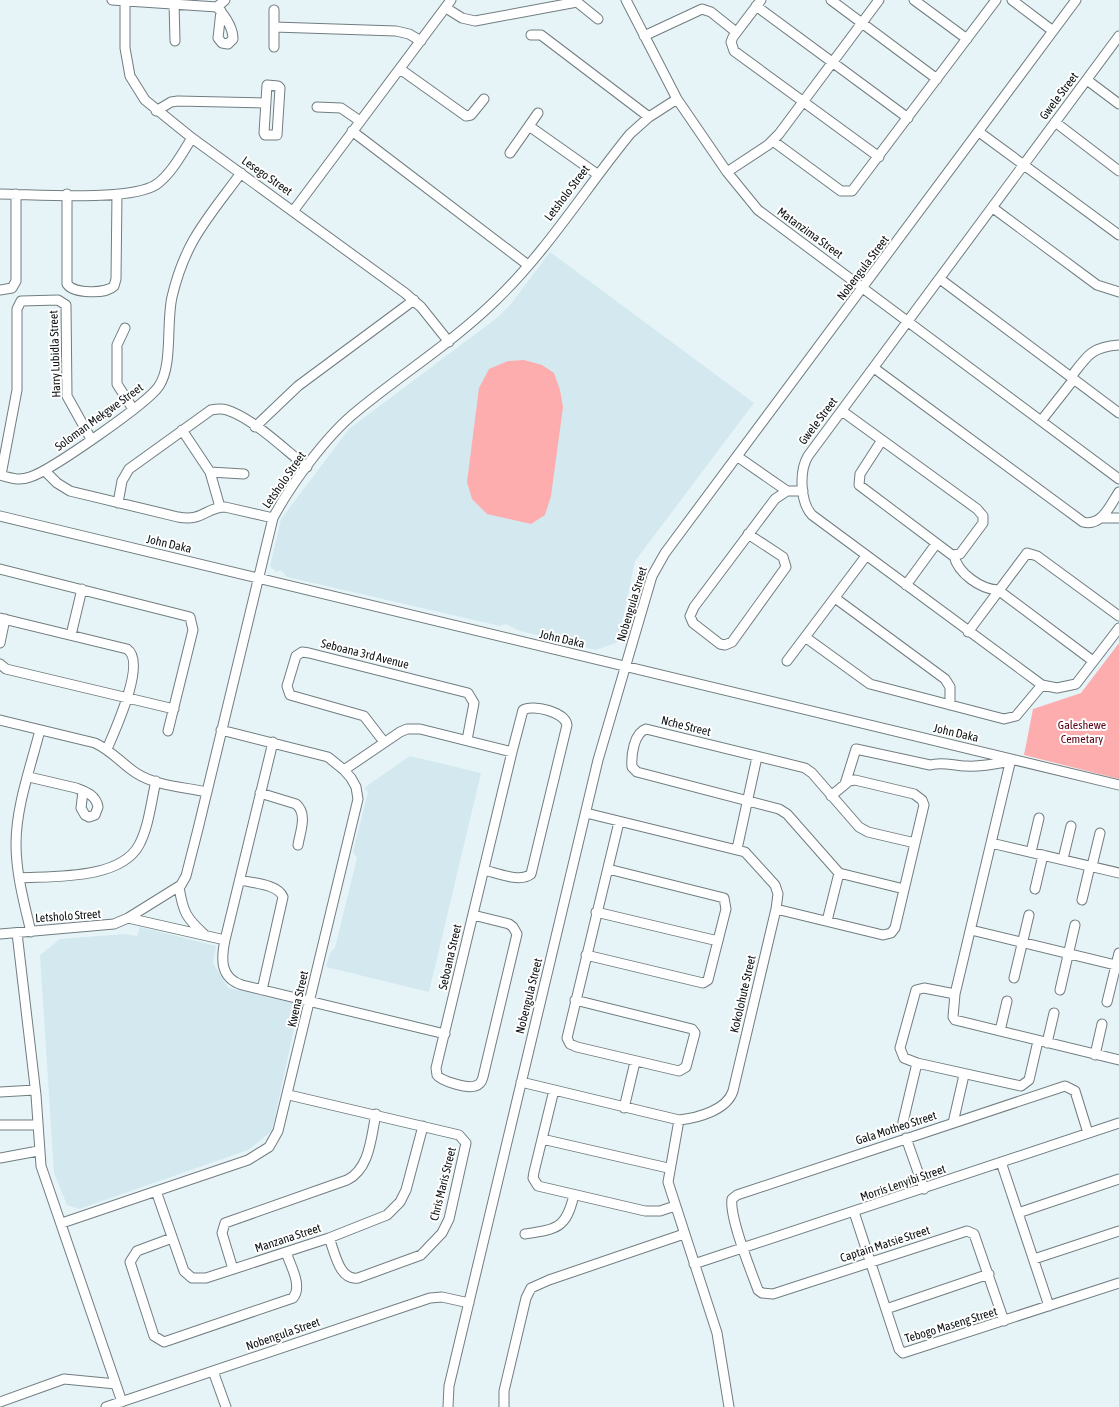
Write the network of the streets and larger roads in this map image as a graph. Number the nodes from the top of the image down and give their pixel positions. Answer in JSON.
{"nodes":[{"id":1,"x":112,"y":0,"type":"edge"},
{"id":2,"x":225,"y":0,"type":"edge"},
{"id":3,"x":626,"y":0,"type":"edge"},
{"id":4,"x":831,"y":0,"type":"edge"},
{"id":5,"x":879,"y":0,"type":"edge"},
{"id":6,"x":914,"y":0,"type":"edge"},
{"id":7,"x":996,"y":0,"type":"edge"},
{"id":8,"x":1012,"y":0,"type":"edge"},
{"id":9,"x":1076,"y":0,"type":"edge"},
{"id":10,"x":124,"y":1,"type":"edge"},
{"id":11,"x":758,"y":3,"type":"edge"},
{"id":12,"x":174,"y":4,"type":"junction"},
{"id":13,"x":449,"y":4,"type":"edge"},
{"id":14,"x":274,"y":10,"type":"dead end"},
{"id":15,"x":598,"y":19,"type":"dead end"},
{"id":16,"x":862,"y":23,"type":"junction"},
{"id":17,"x":274,"y":27,"type":"junction"},
{"id":18,"x":1053,"y":31,"type":"junction"},
{"id":19,"x":736,"y":32,"type":"junction"},
{"id":20,"x":531,"y":35,"type":"dead end"},
{"id":21,"x":644,"y":36,"type":"junction"},
{"id":22,"x":1118,"y":38,"type":"edge"},
{"id":23,"x":967,"y":39,"type":"junction"},
{"id":24,"x":421,"y":41,"type":"junction"},
{"id":25,"x":175,"y":42,"type":"dead end"},
{"id":26,"x":274,"y":47,"type":"dead end"},
{"id":27,"x":833,"y":63,"type":"junction"},
{"id":28,"x":400,"y":69,"type":"junction"},
{"id":29,"x":937,"y":79,"type":"junction"},
{"id":30,"x":1087,"y":80,"type":"junction"},
{"id":31,"x":484,"y":99,"type":"dead end"},
{"id":32,"x":677,"y":99,"type":"junction"},
{"id":33,"x":804,"y":101,"type":"junction"},
{"id":34,"x":265,"y":104,"type":"junction"},
{"id":35,"x":1119,"y":104,"type":"edge"},
{"id":36,"x":317,"y":107,"type":"dead end"},
{"id":37,"x":156,"y":110,"type":"junction"},
{"id":38,"x":538,"y":113,"type":"dead end"},
{"id":39,"x":649,"y":117,"type":"junction"},
{"id":40,"x":908,"y":118,"type":"junction"},
{"id":41,"x":360,"y":121,"type":"junction"},
{"id":42,"x":1055,"y":122,"type":"junction"},
{"id":43,"x":529,"y":126,"type":"junction"},
{"id":44,"x":352,"y":131,"type":"junction"},
{"id":45,"x":979,"y":132,"type":"junction"},
{"id":46,"x":192,"y":138,"type":"junction"},
{"id":47,"x":772,"y":141,"type":"junction"},
{"id":48,"x":510,"y":152,"type":"dead end"},
{"id":49,"x":879,"y":157,"type":"junction"},
{"id":50,"x":1024,"y":166,"type":"junction"},
{"id":51,"x":1119,"y":171,"type":"edge"},
{"id":52,"x":727,"y":172,"type":"junction"},
{"id":53,"x":241,"y":174,"type":"junction"},
{"id":54,"x":597,"y":174,"type":"junction"},
{"id":55,"x":0,"y":194,"type":"edge"},
{"id":56,"x":16,"y":194,"type":"junction"},
{"id":57,"x":67,"y":194,"type":"junction"},
{"id":58,"x":118,"y":194,"type":"junction"},
{"id":59,"x":993,"y":208,"type":"junction"},
{"id":60,"x":294,"y":210,"type":"junction"},
{"id":61,"x":1119,"y":235,"type":"edge"},
{"id":62,"x":528,"y":265,"type":"junction"},
{"id":63,"x":940,"y":279,"type":"junction"},
{"id":64,"x":864,"y":288,"type":"junction"},
{"id":65,"x":0,"y":290,"type":"edge"},
{"id":66,"x":1119,"y":292,"type":"edge"},
{"id":67,"x":414,"y":300,"type":"junction"},
{"id":68,"x":908,"y":321,"type":"junction"},
{"id":69,"x":125,"y":328,"type":"dead end"},
{"id":70,"x":449,"y":342,"type":"junction"},
{"id":71,"x":1119,"y":345,"type":"edge"},
{"id":72,"x":874,"y":368,"type":"junction"},
{"id":73,"x":1072,"y":378,"type":"junction"},
{"id":74,"x":133,"y":408,"type":"junction"},
{"id":75,"x":842,"y":411,"type":"junction"},
{"id":76,"x":1119,"y":413,"type":"edge"},
{"id":77,"x":1041,"y":421,"type":"junction"},
{"id":78,"x":255,"y":427,"type":"junction"},
{"id":79,"x":182,"y":430,"type":"junction"},
{"id":80,"x":91,"y":439,"type":"junction"},
{"id":81,"x":882,"y":440,"type":"junction"},
{"id":82,"x":738,"y":457,"type":"junction"},
{"id":83,"x":307,"y":467,"type":"junction"},
{"id":84,"x":46,"y":471,"type":"junction"},
{"id":85,"x":210,"y":472,"type":"junction"},
{"id":86,"x":244,"y":474,"type":"dead end"},
{"id":87,"x":0,"y":475,"type":"edge"},
{"id":88,"x":1119,"y":479,"type":"edge"},
{"id":89,"x":787,"y":491,"type":"junction"},
{"id":90,"x":803,"y":491,"type":"junction"},
{"id":91,"x":1119,"y":492,"type":"edge"},
{"id":92,"x":118,"y":503,"type":"junction"},
{"id":93,"x":220,"y":507,"type":"junction"},
{"id":94,"x":0,"y":516,"type":"edge"},
{"id":95,"x":273,"y":518,"type":"junction"},
{"id":96,"x":1102,"y":518,"type":"junction"},
{"id":97,"x":1119,"y":518,"type":"edge"},
{"id":98,"x":748,"y":534,"type":"junction"},
{"id":99,"x":936,"y":544,"type":"junction"},
{"id":100,"x":866,"y":556,"type":"junction"},
{"id":101,"x":954,"y":556,"type":"junction"},
{"id":102,"x":0,"y":570,"type":"edge"},
{"id":103,"x":258,"y":578,"type":"junction"},
{"id":104,"x":906,"y":585,"type":"junction"},
{"id":105,"x":82,"y":589,"type":"junction"},
{"id":106,"x":998,"y":590,"type":"junction"},
{"id":107,"x":835,"y":598,"type":"junction"},
{"id":108,"x":1119,"y":616,"type":"edge"},
{"id":109,"x":2,"y":619,"type":"edge"},
{"id":110,"x":1119,"y":628,"type":"edge"},
{"id":111,"x":968,"y":632,"type":"junction"},
{"id":112,"x":71,"y":635,"type":"junction"},
{"id":113,"x":805,"y":637,"type":"junction"},
{"id":114,"x":0,"y":643,"type":"edge"},
{"id":115,"x":787,"y":661,"type":"dead end"},
{"id":116,"x":1093,"y":661,"type":"junction"},
{"id":117,"x":0,"y":664,"type":"edge"},
{"id":118,"x":627,"y":667,"type":"junction"},
{"id":119,"x":1042,"y":685,"type":"junction"},
{"id":120,"x":127,"y":698,"type":"junction"},
{"id":121,"x":950,"y":705,"type":"junction"},
{"id":122,"x":174,"y":709,"type":"junction"},
{"id":123,"x":0,"y":720,"type":"edge"},
{"id":124,"x":40,"y":730,"type":"junction"},
{"id":125,"x":221,"y":730,"type":"junction"},
{"id":126,"x":168,"y":731,"type":"dead end"},
{"id":127,"x":467,"y":740,"type":"junction"},
{"id":128,"x":272,"y":742,"type":"junction"},
{"id":129,"x":384,"y":742,"type":"junction"},
{"id":130,"x":107,"y":749,"type":"junction"},
{"id":131,"x":512,"y":752,"type":"junction"},
{"id":132,"x":757,"y":757,"type":"junction"},
{"id":133,"x":1011,"y":760,"type":"junction"},
{"id":134,"x":344,"y":770,"type":"junction"},
{"id":135,"x":29,"y":777,"type":"junction"},
{"id":136,"x":156,"y":781,"type":"junction"},
{"id":137,"x":845,"y":784,"type":"junction"},
{"id":138,"x":1119,"y":785,"type":"edge"},
{"id":139,"x":83,"y":791,"type":"dead end"},
{"id":140,"x":207,"y":792,"type":"junction"},
{"id":141,"x":260,"y":793,"type":"junction"},
{"id":142,"x":831,"y":796,"type":"junction"},
{"id":143,"x":748,"y":800,"type":"junction"},
{"id":144,"x":586,"y":812,"type":"junction"},
{"id":145,"x":1039,"y":818,"type":"dead end"},
{"id":146,"x":619,"y":822,"type":"junction"},
{"id":147,"x":1071,"y":826,"type":"dead end"},
{"id":148,"x":1100,"y":832,"type":"dead end"},
{"id":149,"x":915,"y":843,"type":"junction"},
{"id":150,"x":991,"y":843,"type":"junction"},
{"id":151,"x":298,"y":845,"type":"dead end"},
{"id":152,"x":737,"y":849,"type":"junction"},
{"id":153,"x":1032,"y":852,"type":"junction"},
{"id":154,"x":1043,"y":855,"type":"junction"},
{"id":155,"x":1063,"y":859,"type":"junction"},
{"id":156,"x":1091,"y":866,"type":"junction"},
{"id":157,"x":608,"y":868,"type":"junction"},
{"id":158,"x":484,"y":870,"type":"junction"},
{"id":159,"x":839,"y":873,"type":"junction"},
{"id":160,"x":1119,"y":873,"type":"edge"},
{"id":161,"x":19,"y":878,"type":"junction"},
{"id":162,"x":240,"y":880,"type":"junction"},
{"id":163,"x":179,"y":887,"type":"junction"},
{"id":164,"x":904,"y":889,"type":"junction"},
{"id":165,"x":1035,"y":889,"type":"dead end"},
{"id":166,"x":1082,"y":900,"type":"dead end"},
{"id":167,"x":776,"y":909,"type":"junction"},
{"id":168,"x":596,"y":912,"type":"junction"},
{"id":169,"x":473,"y":915,"type":"junction"},
{"id":170,"x":1029,"y":915,"type":"dead end"},
{"id":171,"x":128,"y":918,"type":"junction"},
{"id":172,"x":827,"y":921,"type":"junction"},
{"id":173,"x":1075,"y":925,"type":"dead end"},
{"id":174,"x":971,"y":930,"type":"junction"},
{"id":175,"x":31,"y":932,"type":"junction"},
{"id":176,"x":17,"y":933,"type":"junction"},
{"id":177,"x":0,"y":934,"type":"edge"},
{"id":178,"x":206,"y":936,"type":"junction"},
{"id":179,"x":225,"y":940,"type":"junction"},
{"id":180,"x":718,"y":941,"type":"junction"},
{"id":181,"x":1023,"y":942,"type":"junction"},
{"id":182,"x":1068,"y":953,"type":"junction"},
{"id":183,"x":1119,"y":953,"type":"edge"},
{"id":184,"x":586,"y":955,"type":"junction"},
{"id":185,"x":1117,"y":966,"type":"edge"},
{"id":186,"x":1014,"y":978,"type":"dead end"},
{"id":187,"x":262,"y":990,"type":"junction"},
{"id":188,"x":1060,"y":990,"type":"dead end"},
{"id":189,"x":956,"y":994,"type":"junction"},
{"id":190,"x":575,"y":1000,"type":"junction"},
{"id":191,"x":310,"y":1001,"type":"junction"},
{"id":192,"x":1007,"y":1001,"type":"dead end"},
{"id":193,"x":1107,"y":1002,"type":"dead end"},
{"id":194,"x":1054,"y":1013,"type":"dead end"},
{"id":195,"x":1102,"y":1024,"type":"dead end"},
{"id":196,"x":1000,"y":1031,"type":"junction"},
{"id":197,"x":445,"y":1034,"type":"junction"},
{"id":198,"x":1043,"y":1042,"type":"junction"},
{"id":199,"x":1095,"y":1055,"type":"junction"},
{"id":200,"x":1119,"y":1060,"type":"edge"},
{"id":201,"x":636,"y":1062,"type":"junction"},
{"id":202,"x":917,"y":1064,"type":"junction"},
{"id":203,"x":964,"y":1075,"type":"junction"},
{"id":204,"x":521,"y":1082,"type":"junction"},
{"id":205,"x":35,"y":1090,"type":"junction"},
{"id":206,"x":554,"y":1090,"type":"junction"},
{"id":207,"x":0,"y":1092,"type":"edge"},
{"id":208,"x":289,"y":1094,"type":"junction"},
{"id":209,"x":624,"y":1108,"type":"junction"},
{"id":210,"x":376,"y":1114,"type":"junction"},
{"id":211,"x":679,"y":1120,"type":"junction"},
{"id":212,"x":903,"y":1122,"type":"dead end"},
{"id":213,"x":953,"y":1122,"type":"junction"},
{"id":214,"x":1119,"y":1123,"type":"edge"},
{"id":215,"x":0,"y":1125,"type":"edge"},
{"id":216,"x":37,"y":1125,"type":"junction"},
{"id":217,"x":423,"y":1126,"type":"junction"},
{"id":218,"x":1088,"y":1133,"type":"junction"},
{"id":219,"x":906,"y":1138,"type":"junction"},
{"id":220,"x":542,"y":1139,"type":"junction"},
{"id":221,"x":38,"y":1151,"type":"junction"},
{"id":222,"x":0,"y":1158,"type":"edge"},
{"id":223,"x":1001,"y":1162,"type":"junction"},
{"id":224,"x":668,"y":1168,"type":"junction"},
{"id":225,"x":1119,"y":1179,"type":"edge"},
{"id":226,"x":924,"y":1189,"type":"junction"},
{"id":227,"x":156,"y":1191,"type":"junction"},
{"id":228,"x":574,"y":1195,"type":"junction"},
{"id":229,"x":675,"y":1206,"type":"junction"},
{"id":230,"x":854,"y":1212,"type":"junction"},
{"id":231,"x":1018,"y":1213,"type":"junction"},
{"id":232,"x":62,"y":1223,"type":"junction"},
{"id":233,"x":1119,"y":1231,"type":"edge"},
{"id":234,"x":525,"y":1234,"type":"dead end"},
{"id":235,"x":684,"y":1234,"type":"junction"},
{"id":236,"x":172,"y":1238,"type":"junction"},
{"id":237,"x":329,"y":1238,"type":"junction"},
{"id":238,"x":744,"y":1248,"type":"junction"},
{"id":239,"x":286,"y":1252,"type":"junction"},
{"id":240,"x":1034,"y":1259,"type":"junction"},
{"id":241,"x":870,"y":1261,"type":"junction"},
{"id":242,"x":694,"y":1264,"type":"junction"},
{"id":243,"x":233,"y":1269,"type":"junction"},
{"id":244,"x":988,"y":1274,"type":"junction"},
{"id":245,"x":1119,"y":1283,"type":"edge"},
{"id":246,"x":469,"y":1303,"type":"junction"},
{"id":247,"x":1048,"y":1306,"type":"junction"},
{"id":248,"x":886,"y":1309,"type":"junction"},
{"id":249,"x":1004,"y":1321,"type":"junction"},
{"id":250,"x":213,"y":1371,"type":"junction"},
{"id":251,"x":116,"y":1384,"type":"junction"},
{"id":252,"x":0,"y":1402,"type":"edge"},
{"id":253,"x":122,"y":1402,"type":"junction"},
{"id":254,"x":106,"y":1407,"type":"edge"},
{"id":255,"x":226,"y":1407,"type":"edge"},
{"id":256,"x":448,"y":1407,"type":"edge"},
{"id":257,"x":504,"y":1407,"type":"edge"},
{"id":258,"x":729,"y":1407,"type":"edge"}],
"edges":[{"from":1,"to":10,"type":"street"},
{"from":2,"to":12,"type":"street"},
{"from":3,"to":21,"type":"street","name":"Matanzima Street"},
{"from":4,"to":16,"type":"street"},
{"from":5,"to":16,"type":"street"},
{"from":6,"to":23,"type":"street"},
{"from":7,"to":23,"type":"street"},
{"from":8,"to":18,"type":"street"},
{"from":9,"to":18,"type":"street","name":"Nobengula Street"},
{"from":10,"to":12,"type":"street"},
{"from":10,"to":37,"type":"street","name":"Lesego Street"},
{"from":11,"to":19,"type":"street"},
{"from":11,"to":27,"type":"street"},
{"from":12,"to":25,"type":"street"},
{"from":13,"to":15,"type":"street"},
{"from":13,"to":24,"type":"street"},
{"from":14,"to":17,"type":"street"},
{"from":16,"to":27,"type":"street"},
{"from":16,"to":29,"type":"street"},
{"from":17,"to":24,"type":"street"},
{"from":17,"to":26,"type":"street"},
{"from":18,"to":45,"type":"street","name":"Nobengula Street"},
{"from":19,"to":21,"type":"street"},
{"from":19,"to":33,"type":"street"},
{"from":20,"to":39,"type":"street"},
{"from":21,"to":32,"type":"street","name":"Matanzima Street"},
{"from":22,"to":30,"type":"street","name":"Gwele Street"},
{"from":23,"to":29,"type":"street"},
{"from":24,"to":28,"type":"street"},
{"from":27,"to":33,"type":"street"},
{"from":27,"to":40,"type":"street"},
{"from":28,"to":31,"type":"street"},
{"from":28,"to":41,"type":"street"},
{"from":29,"to":40,"type":"street"},
{"from":30,"to":35,"type":"street"},
{"from":30,"to":42,"type":"street","name":"Gwele Street"},
{"from":32,"to":39,"type":"street","name":"Letsholo Street"},
{"from":32,"to":52,"type":"street","name":"Matanzima Street"},
{"from":33,"to":47,"type":"street"},
{"from":33,"to":49,"type":"street"},
{"from":34,"to":34,"type":"street"},
{"from":34,"to":37,"type":"street"},
{"from":36,"to":41,"type":"street"},
{"from":37,"to":46,"type":"street","name":"Lesego Street"},
{"from":38,"to":43,"type":"street"},
{"from":39,"to":54,"type":"street","name":"Letsholo Street"},
{"from":40,"to":49,"type":"street"},
{"from":41,"to":44,"type":"street"},
{"from":42,"to":50,"type":"street","name":"Gwele Street"},
{"from":42,"to":51,"type":"street"},
{"from":43,"to":48,"type":"street"},
{"from":43,"to":54,"type":"street"},
{"from":44,"to":60,"type":"street"},
{"from":44,"to":62,"type":"street"},
{"from":45,"to":50,"type":"street"},
{"from":45,"to":64,"type":"street","name":"Nobengula Street"},
{"from":46,"to":53,"type":"street","name":"Lesego Street"},
{"from":46,"to":58,"type":"street"},
{"from":47,"to":49,"type":"street"},
{"from":47,"to":52,"type":"street"},
{"from":50,"to":59,"type":"street","name":"Gwele Street"},
{"from":50,"to":61,"type":"street"},
{"from":52,"to":64,"type":"street","name":"Matanzima Street"},
{"from":53,"to":60,"type":"street","name":"Lesego Street"},
{"from":53,"to":74,"type":"street","name":"Soloman Mekgwe Street"},
{"from":54,"to":62,"type":"street","name":"Letsholo Street"},
{"from":55,"to":56,"type":"street"},
{"from":56,"to":57,"type":"street"},
{"from":56,"to":65,"type":"street"},
{"from":57,"to":58,"type":"street"},
{"from":57,"to":58,"type":"street"},
{"from":59,"to":63,"type":"street","name":"Gwele Street"},
{"from":59,"to":66,"type":"street"},
{"from":60,"to":67,"type":"street","name":"Lesego Street"},
{"from":62,"to":70,"type":"street","name":"Letsholo Street"},
{"from":63,"to":68,"type":"street","name":"Gwele Street"},
{"from":63,"to":73,"type":"street"},
{"from":64,"to":68,"type":"street","name":"Matanzima Street"},
{"from":64,"to":82,"type":"street","name":"Nobengula Street"},
{"from":67,"to":70,"type":"street","name":"Lesego Street"},
{"from":67,"to":78,"type":"street"},
{"from":68,"to":72,"type":"street","name":"Gwele Street"},
{"from":68,"to":77,"type":"street","name":"Matanzima Street"},
{"from":69,"to":74,"type":"street"},
{"from":70,"to":83,"type":"street","name":"Letsholo Street"},
{"from":71,"to":73,"type":"street"},
{"from":72,"to":75,"type":"street","name":"Gwele Street"},
{"from":72,"to":96,"type":"street"},
{"from":73,"to":76,"type":"street"},
{"from":73,"to":77,"type":"street"},
{"from":74,"to":80,"type":"street","name":"Soloman Mekgwe Street"},
{"from":75,"to":81,"type":"street"},
{"from":75,"to":90,"type":"street","name":"Gwele Street"},
{"from":77,"to":88,"type":"street","name":"Matanzima Street"},
{"from":78,"to":79,"type":"street"},
{"from":78,"to":83,"type":"street"},
{"from":79,"to":85,"type":"street"},
{"from":79,"to":92,"type":"street"},
{"from":80,"to":84,"type":"street","name":"Soloman Mekgwe Street"},
{"from":80,"to":87,"type":"street","name":"Harry Lubidla Street"},
{"from":81,"to":99,"type":"street"},
{"from":81,"to":101,"type":"street"},
{"from":82,"to":89,"type":"street"},
{"from":82,"to":118,"type":"street","name":"Nobengula Street"},
{"from":83,"to":95,"type":"street","name":"Letsholo Street"},
{"from":84,"to":87,"type":"street","name":"Soloman Mekgwe Street"},
{"from":84,"to":92,"type":"street"},
{"from":85,"to":86,"type":"street"},
{"from":85,"to":93,"type":"street"},
{"from":89,"to":90,"type":"street"},
{"from":89,"to":98,"type":"street"},
{"from":90,"to":100,"type":"street","name":"Gwele Street"},
{"from":91,"to":96,"type":"street"},
{"from":92,"to":93,"type":"street"},
{"from":93,"to":95,"type":"street"},
{"from":94,"to":103,"type":"street","name":"John Daka"},
{"from":95,"to":103,"type":"street","name":"Letsholo Street"},
{"from":96,"to":97,"type":"street"},
{"from":98,"to":98,"type":"street"},
{"from":99,"to":101,"type":"street"},
{"from":99,"to":104,"type":"street"},
{"from":100,"to":104,"type":"street","name":"Gwele Street"},
{"from":100,"to":107,"type":"street"},
{"from":101,"to":106,"type":"street"},
{"from":102,"to":105,"type":"street"},
{"from":103,"to":118,"type":"street","name":"John Daka"},
{"from":103,"to":125,"type":"street","name":"Letsholo Street"},
{"from":104,"to":111,"type":"street","name":"Gwele Street"},
{"from":105,"to":112,"type":"street"},
{"from":105,"to":122,"type":"street"},
{"from":106,"to":108,"type":"street"},
{"from":106,"to":111,"type":"street"},
{"from":106,"to":116,"type":"street"},
{"from":107,"to":113,"type":"street"},
{"from":107,"to":121,"type":"street"},
{"from":109,"to":112,"type":"street"},
{"from":109,"to":114,"type":"street"},
{"from":110,"to":116,"type":"street"},
{"from":111,"to":119,"type":"street","name":"Gwele Street"},
{"from":112,"to":120,"type":"street"},
{"from":113,"to":115,"type":"street"},
{"from":113,"to":121,"type":"street"},
{"from":116,"to":119,"type":"street"},
{"from":117,"to":120,"type":"street"},
{"from":118,"to":133,"type":"street","name":"John Daka"},
{"from":118,"to":144,"type":"street","name":"Nobengula Street"},
{"from":119,"to":121,"type":"street"},
{"from":120,"to":122,"type":"street"},
{"from":120,"to":130,"type":"street"},
{"from":122,"to":126,"type":"street"},
{"from":123,"to":124,"type":"street"},
{"from":124,"to":130,"type":"street"},
{"from":124,"to":135,"type":"street"},
{"from":125,"to":128,"type":"street","name":"Kwena Street"},
{"from":125,"to":140,"type":"street","name":"Letsholo Street"},
{"from":127,"to":129,"type":"street"},
{"from":127,"to":129,"type":"street","name":"Seboana 3rd Avenue"},
{"from":127,"to":131,"type":"street"},
{"from":128,"to":134,"type":"street","name":"Kwena Street"},
{"from":128,"to":141,"type":"street"},
{"from":129,"to":134,"type":"street"},
{"from":130,"to":136,"type":"street"},
{"from":131,"to":158,"type":"street","name":"Seboana Street"},
{"from":131,"to":158,"type":"street","name":"Seboana Street"},
{"from":132,"to":142,"type":"street","name":"Nche Street"},
{"from":132,"to":143,"type":"street"},
{"from":132,"to":143,"type":"street","name":"Nche Street"},
{"from":133,"to":137,"type":"street"},
{"from":133,"to":138,"type":"street","name":"John Daka"},
{"from":133,"to":150,"type":"street"},
{"from":134,"to":191,"type":"street","name":"Kwena Street"},
{"from":135,"to":139,"type":"street"},
{"from":135,"to":161,"type":"street"},
{"from":136,"to":140,"type":"street"},
{"from":136,"to":161,"type":"street"},
{"from":137,"to":142,"type":"street"},
{"from":137,"to":149,"type":"street"},
{"from":140,"to":163,"type":"street","name":"Letsholo Street"},
{"from":141,"to":151,"type":"street"},
{"from":141,"to":162,"type":"street"},
{"from":142,"to":149,"type":"street","name":"Nche Street"},
{"from":143,"to":152,"type":"street"},
{"from":143,"to":159,"type":"street","name":"Nche Street"},
{"from":144,"to":146,"type":"street","name":"Kokolohute Street"},
{"from":144,"to":204,"type":"street","name":"Nobengula Street"},
{"from":145,"to":153,"type":"street"},
{"from":146,"to":152,"type":"street","name":"Kokolohute Street"},
{"from":146,"to":157,"type":"street"},
{"from":147,"to":155,"type":"street"},
{"from":148,"to":156,"type":"street"},
{"from":149,"to":164,"type":"street"},
{"from":150,"to":153,"type":"street"},
{"from":150,"to":174,"type":"street"},
{"from":152,"to":167,"type":"street","name":"Kokolohute Street"},
{"from":153,"to":154,"type":"street"},
{"from":154,"to":155,"type":"street"},
{"from":154,"to":165,"type":"street"},
{"from":155,"to":156,"type":"street"},
{"from":156,"to":160,"type":"street"},
{"from":156,"to":166,"type":"street"},
{"from":157,"to":168,"type":"street"},
{"from":157,"to":180,"type":"street"},
{"from":158,"to":169,"type":"street","name":"Seboana Street"},
{"from":159,"to":164,"type":"street"},
{"from":159,"to":172,"type":"street"},
{"from":161,"to":175,"type":"street"},
{"from":162,"to":179,"type":"street"},
{"from":162,"to":187,"type":"street"},
{"from":163,"to":171,"type":"street","name":"Letsholo Street"},
{"from":163,"to":178,"type":"street"},
{"from":164,"to":172,"type":"street"},
{"from":167,"to":172,"type":"street"},
{"from":167,"to":211,"type":"street","name":"Kokolohute Street"},
{"from":168,"to":180,"type":"street"},
{"from":168,"to":184,"type":"street"},
{"from":169,"to":197,"type":"street","name":"Seboana Street"},
{"from":169,"to":197,"type":"street","name":"Seboana Street"},
{"from":170,"to":181,"type":"street"},
{"from":171,"to":175,"type":"street","name":"Letsholo Street"},
{"from":171,"to":178,"type":"street"},
{"from":173,"to":182,"type":"street"},
{"from":174,"to":181,"type":"street"},
{"from":174,"to":189,"type":"street"},
{"from":175,"to":176,"type":"street","name":"Letsholo Street"},
{"from":176,"to":177,"type":"street","name":"Letsholo Street"},
{"from":176,"to":205,"type":"street"},
{"from":178,"to":179,"type":"street"},
{"from":179,"to":187,"type":"street"},
{"from":180,"to":184,"type":"street"},
{"from":181,"to":182,"type":"street"},
{"from":181,"to":186,"type":"street"},
{"from":182,"to":185,"type":"street"},
{"from":182,"to":188,"type":"street"},
{"from":183,"to":185,"type":"street"},
{"from":184,"to":190,"type":"street"},
{"from":185,"to":193,"type":"street"},
{"from":187,"to":191,"type":"street"},
{"from":189,"to":196,"type":"street"},
{"from":189,"to":202,"type":"street"},
{"from":190,"to":201,"type":"street"},
{"from":190,"to":201,"type":"street"},
{"from":191,"to":197,"type":"street"},
{"from":191,"to":208,"type":"street","name":"Kwena Street"},
{"from":192,"to":196,"type":"street"},
{"from":194,"to":198,"type":"street"},
{"from":195,"to":199,"type":"street"},
{"from":196,"to":198,"type":"street"},
{"from":198,"to":199,"type":"street"},
{"from":198,"to":203,"type":"street"},
{"from":199,"to":200,"type":"street"},
{"from":201,"to":209,"type":"street"},
{"from":202,"to":203,"type":"street"},
{"from":202,"to":212,"type":"street"},
{"from":203,"to":213,"type":"street"},
{"from":204,"to":206,"type":"street","name":"Kokolohute Street"},
{"from":204,"to":246,"type":"street","name":"Nobengula Street"},
{"from":205,"to":207,"type":"street"},
{"from":205,"to":216,"type":"street"},
{"from":206,"to":209,"type":"street","name":"Kokolohute Street"},
{"from":206,"to":220,"type":"street"},
{"from":208,"to":210,"type":"street","name":"Chris Maris Street"},
{"from":208,"to":227,"type":"street","name":"Kwena Street"},
{"from":209,"to":211,"type":"street","name":"Kokolohute Street"},
{"from":210,"to":217,"type":"street","name":"Chris Maris Street"},
{"from":210,"to":243,"type":"street"},
{"from":211,"to":224,"type":"street"},
{"from":213,"to":218,"type":"street","name":"Gala Motheo Street"},
{"from":213,"to":219,"type":"street","name":"Gala Motheo Street"},
{"from":214,"to":218,"type":"street","name":"Morris Lenyibi Street"},
{"from":215,"to":216,"type":"street"},
{"from":216,"to":221,"type":"street"},
{"from":217,"to":237,"type":"street","name":"Manzana Street"},
{"from":217,"to":237,"type":"street","name":"Chris Maris Street"},
{"from":218,"to":223,"type":"street","name":"Morris Lenyibi Street"},
{"from":219,"to":226,"type":"street"},
{"from":219,"to":238,"type":"street","name":"Gala Motheo Street"},
{"from":220,"to":224,"type":"street"},
{"from":220,"to":228,"type":"street"},
{"from":221,"to":222,"type":"street"},
{"from":221,"to":232,"type":"street"},
{"from":223,"to":226,"type":"street","name":"Morris Lenyibi Street"},
{"from":223,"to":231,"type":"street"},
{"from":224,"to":229,"type":"street"},
{"from":225,"to":231,"type":"street"},
{"from":226,"to":230,"type":"street","name":"Morris Lenyibi Street"},
{"from":227,"to":232,"type":"street","name":"Kwena Street"},
{"from":227,"to":236,"type":"street","name":"Manzana Street"},
{"from":228,"to":229,"type":"street"},
{"from":228,"to":234,"type":"street"},
{"from":229,"to":235,"type":"street"},
{"from":230,"to":238,"type":"street","name":"Morris Lenyibi Street"},
{"from":230,"to":241,"type":"street","name":"Tebogo Maseng Street"},
{"from":231,"to":240,"type":"street"},
{"from":232,"to":251,"type":"street"},
{"from":233,"to":240,"type":"street"},
{"from":235,"to":242,"type":"street"},
{"from":235,"to":257,"type":"street"},
{"from":236,"to":239,"type":"street"},
{"from":236,"to":243,"type":"street","name":"Manzana Street"},
{"from":237,"to":239,"type":"street","name":"Manzana Street"},
{"from":238,"to":241,"type":"street","name":"Captain Matsie Street"},
{"from":238,"to":242,"type":"street","name":"Morris Lenyibi Street"},
{"from":239,"to":243,"type":"street","name":"Manzana Street"},
{"from":240,"to":247,"type":"street"},
{"from":241,"to":244,"type":"street","name":"Captain Matsie Street"},
{"from":241,"to":248,"type":"street","name":"Tebogo Maseng Street"},
{"from":242,"to":258,"type":"street"},
{"from":244,"to":248,"type":"street"},
{"from":244,"to":249,"type":"street","name":"Captain Matsie Street"},
{"from":245,"to":247,"type":"street","name":"Tebogo Maseng Street"},
{"from":246,"to":250,"type":"street","name":"Nobengula Street"},
{"from":246,"to":256,"type":"street","name":"Nobengula Street"},
{"from":247,"to":249,"type":"street","name":"Tebogo Maseng Street"},
{"from":248,"to":249,"type":"street","name":"Tebogo Maseng Street"},
{"from":250,"to":253,"type":"street","name":"Nobengula Street"},
{"from":250,"to":255,"type":"street"},
{"from":251,"to":252,"type":"street"},
{"from":251,"to":253,"type":"street"},
{"from":253,"to":254,"type":"street","name":"Nobengula Street"}]}
